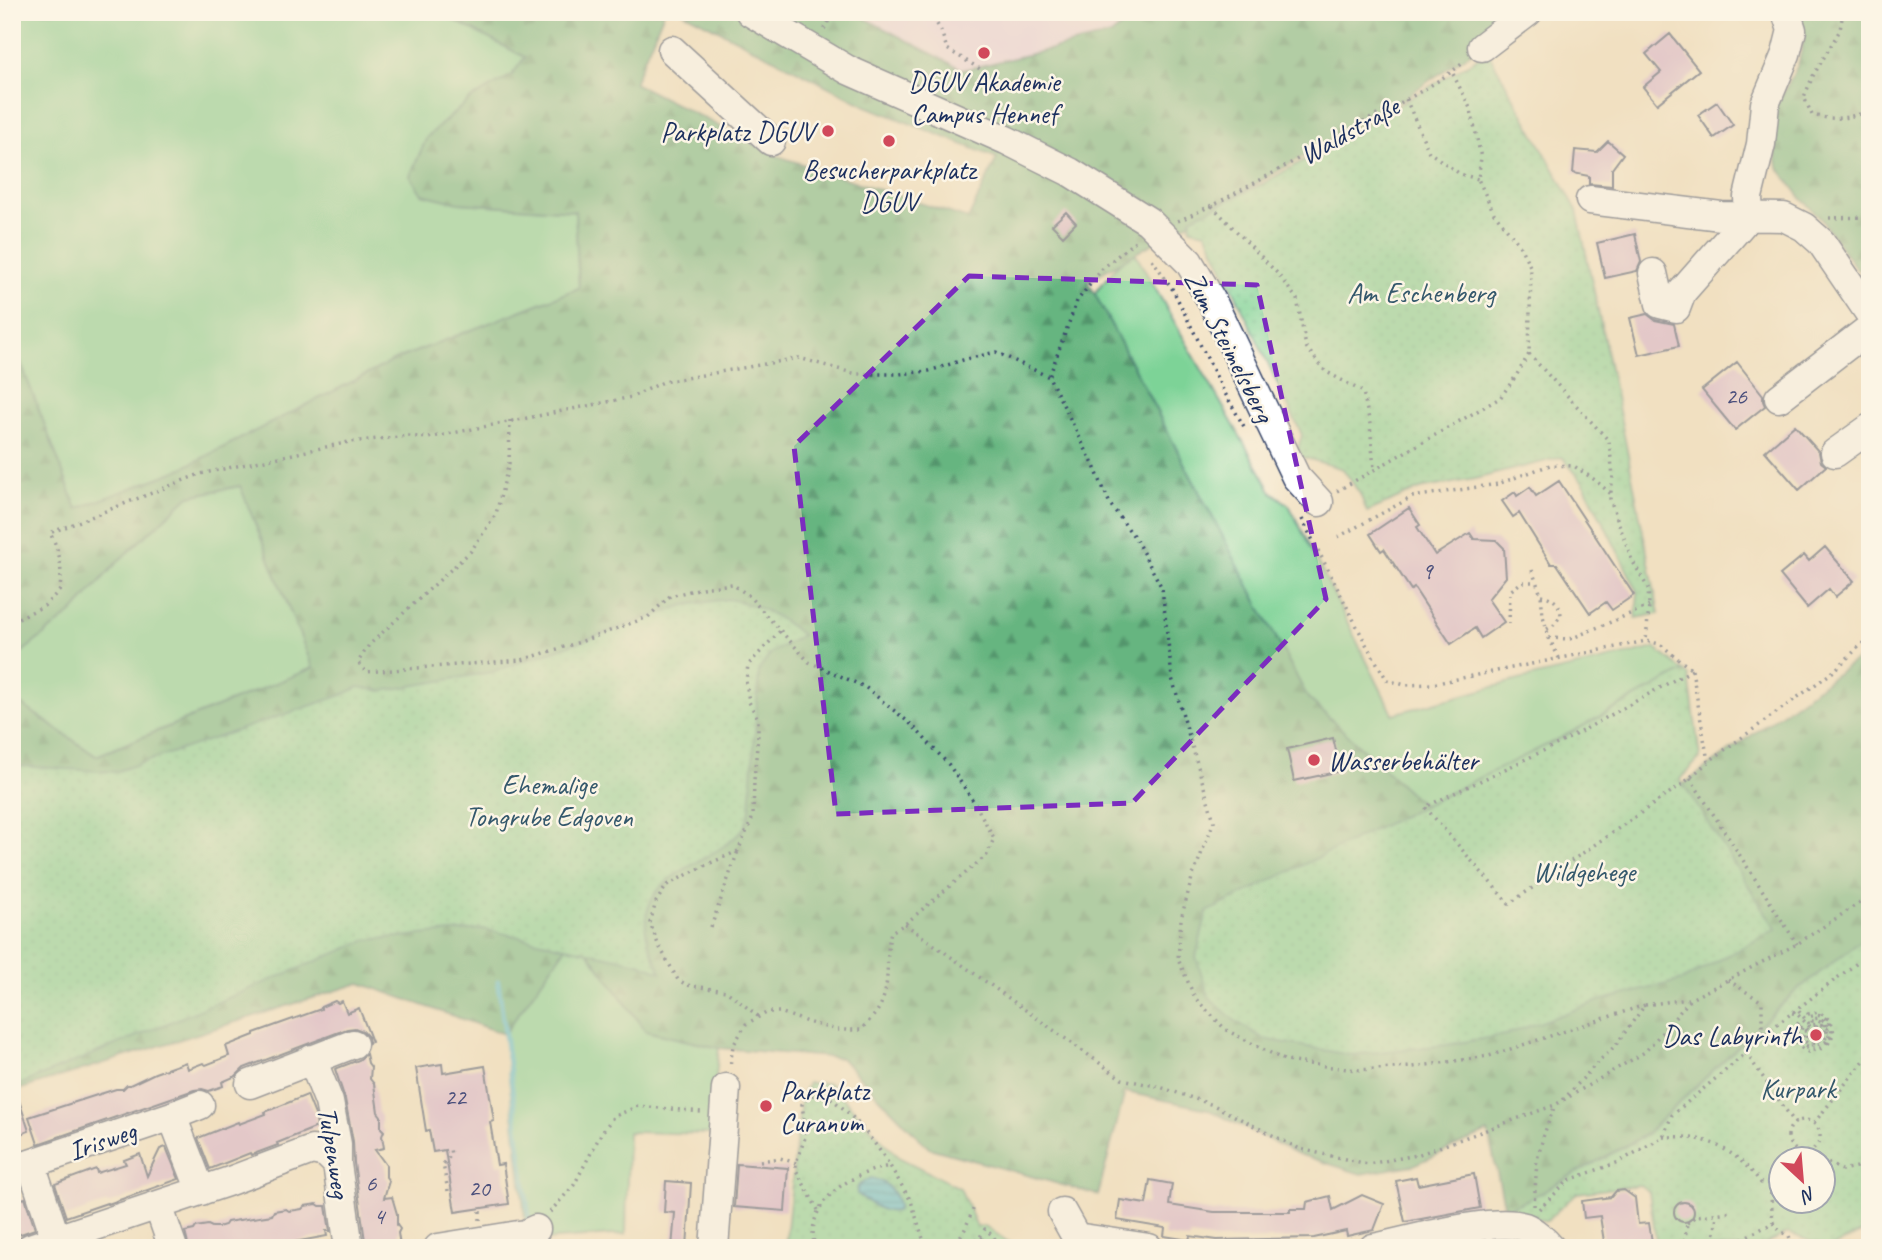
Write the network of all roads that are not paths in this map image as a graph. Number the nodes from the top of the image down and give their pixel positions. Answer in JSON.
{"nodes":[{"id":1,"x":750,"y":12,"type":"edge"},
{"id":2,"x":1528,"y":12,"type":"edge"},
{"id":3,"x":1786,"y":12,"type":"edge"},
{"id":4,"x":1482,"y":47,"type":"road end"},
{"id":5,"x":672,"y":50,"type":"dead end"},
{"id":6,"x":771,"y":141,"type":"dead end"},
{"id":7,"x":1590,"y":201,"type":"dead end"},
{"id":8,"x":1749,"y":216,"type":"junction"},
{"id":9,"x":1653,"y":274,"type":"dead end"},
{"id":10,"x":1870,"y":314,"type":"edge"},
{"id":11,"x":1870,"y":328,"type":"edge"},
{"id":12,"x":1779,"y":398,"type":"dead end"},
{"id":13,"x":1870,"y":428,"type":"edge"},
{"id":14,"x":1835,"y":453,"type":"dead end"},
{"id":15,"x":1308,"y":505,"type":"road end"},
{"id":16,"x":353,"y":1044,"type":"dead end"},
{"id":17,"x":312,"y":1059,"type":"junction"},
{"id":18,"x":250,"y":1084,"type":"dead end"},
{"id":19,"x":726,"y":1101,"type":"road end"},
{"id":20,"x":200,"y":1105,"type":"dead end"},
{"id":21,"x":172,"y":1116,"type":"junction"},
{"id":22,"x":337,"y":1164,"type":"junction"},
{"id":23,"x":22,"y":1167,"type":"edge"},
{"id":24,"x":201,"y":1191,"type":"junction"},
{"id":25,"x":158,"y":1205,"type":"junction"},
{"id":26,"x":1062,"y":1212,"type":"dead end"},
{"id":27,"x":530,"y":1231,"type":"road end"},
{"id":28,"x":43,"y":1243,"type":"edge"},
{"id":29,"x":173,"y":1248,"type":"edge"},
{"id":30,"x":349,"y":1248,"type":"edge"},
{"id":31,"x":438,"y":1248,"type":"edge"},
{"id":32,"x":714,"y":1248,"type":"edge"},
{"id":33,"x":1149,"y":1248,"type":"edge"},
{"id":34,"x":1373,"y":1248,"type":"edge"},
{"id":35,"x":1551,"y":1248,"type":"edge"}],
"edges":[{"from":1,"to":15,"type":"street","name":"Zum Steimelsberg"},
{"from":2,"to":4,"type":"street"},
{"from":3,"to":8,"type":"street"},
{"from":5,"to":6,"type":"street"},
{"from":7,"to":8,"type":"street"},
{"from":8,"to":9,"type":"street"},
{"from":8,"to":10,"type":"street"},
{"from":11,"to":12,"type":"street"},
{"from":13,"to":14,"type":"street"},
{"from":16,"to":17,"type":"street"},
{"from":17,"to":18,"type":"street"},
{"from":17,"to":22,"type":"street","name":"Tulpenweg"},
{"from":19,"to":32,"type":"street"},
{"from":20,"to":21,"type":"street","name":"Irisweg"},
{"from":21,"to":23,"type":"street","name":"Irisweg"},
{"from":21,"to":24,"type":"street","name":"Irisweg"},
{"from":22,"to":24,"type":"street","name":"Irisweg"},
{"from":22,"to":30,"type":"street","name":"Tulpenweg"},
{"from":23,"to":28,"type":"street","name":"Irisweg"},
{"from":24,"to":25,"type":"street","name":"Irisweg"},
{"from":25,"to":28,"type":"street","name":"Irisweg"},
{"from":25,"to":29,"type":"street"},
{"from":26,"to":33,"type":"street"},
{"from":27,"to":31,"type":"street"},
{"from":34,"to":35,"type":"street"}]}
